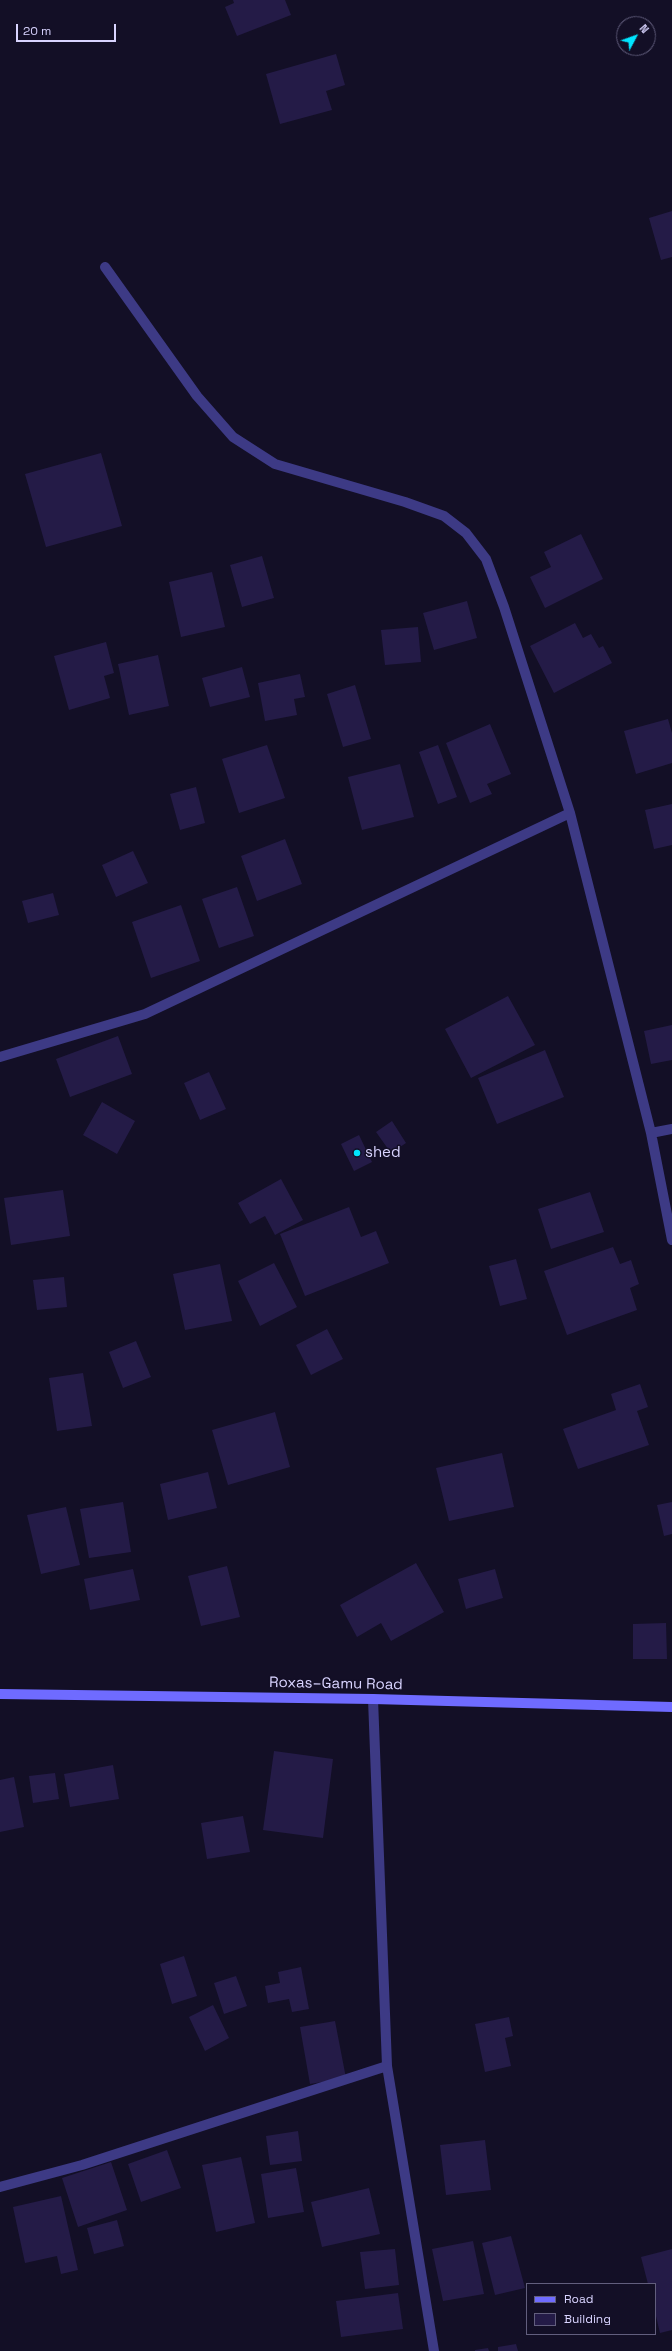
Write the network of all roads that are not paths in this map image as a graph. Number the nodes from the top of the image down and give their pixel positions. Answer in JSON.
{"nodes":[{"id":1,"x":105,"y":267,"type":"dead end"},
{"id":2,"x":570,"y":813,"type":"junction"},
{"id":3,"x":0,"y":1057,"type":"edge"},
{"id":4,"x":672,"y":1129,"type":"edge"},
{"id":5,"x":650,"y":1133,"type":"junction"},
{"id":6,"x":672,"y":1240,"type":"edge"},
{"id":7,"x":0,"y":1694,"type":"edge"},
{"id":8,"x":373,"y":1699,"type":"junction"},
{"id":9,"x":672,"y":1707,"type":"edge"},
{"id":10,"x":387,"y":2066,"type":"junction"},
{"id":11,"x":0,"y":2187,"type":"edge"},
{"id":12,"x":434,"y":2351,"type":"edge"}],
"edges":[{"from":1,"to":2,"type":"street"},
{"from":2,"to":3,"type":"street"},
{"from":2,"to":5,"type":"street"},
{"from":4,"to":5,"type":"street"},
{"from":5,"to":6,"type":"street"},
{"from":7,"to":8,"type":"main road","name":"Roxas–Gamu Road"},
{"from":8,"to":9,"type":"main road","name":"Roxas–Gamu Road"},
{"from":8,"to":10,"type":"street"},
{"from":10,"to":11,"type":"street"},
{"from":10,"to":12,"type":"street"}]}
